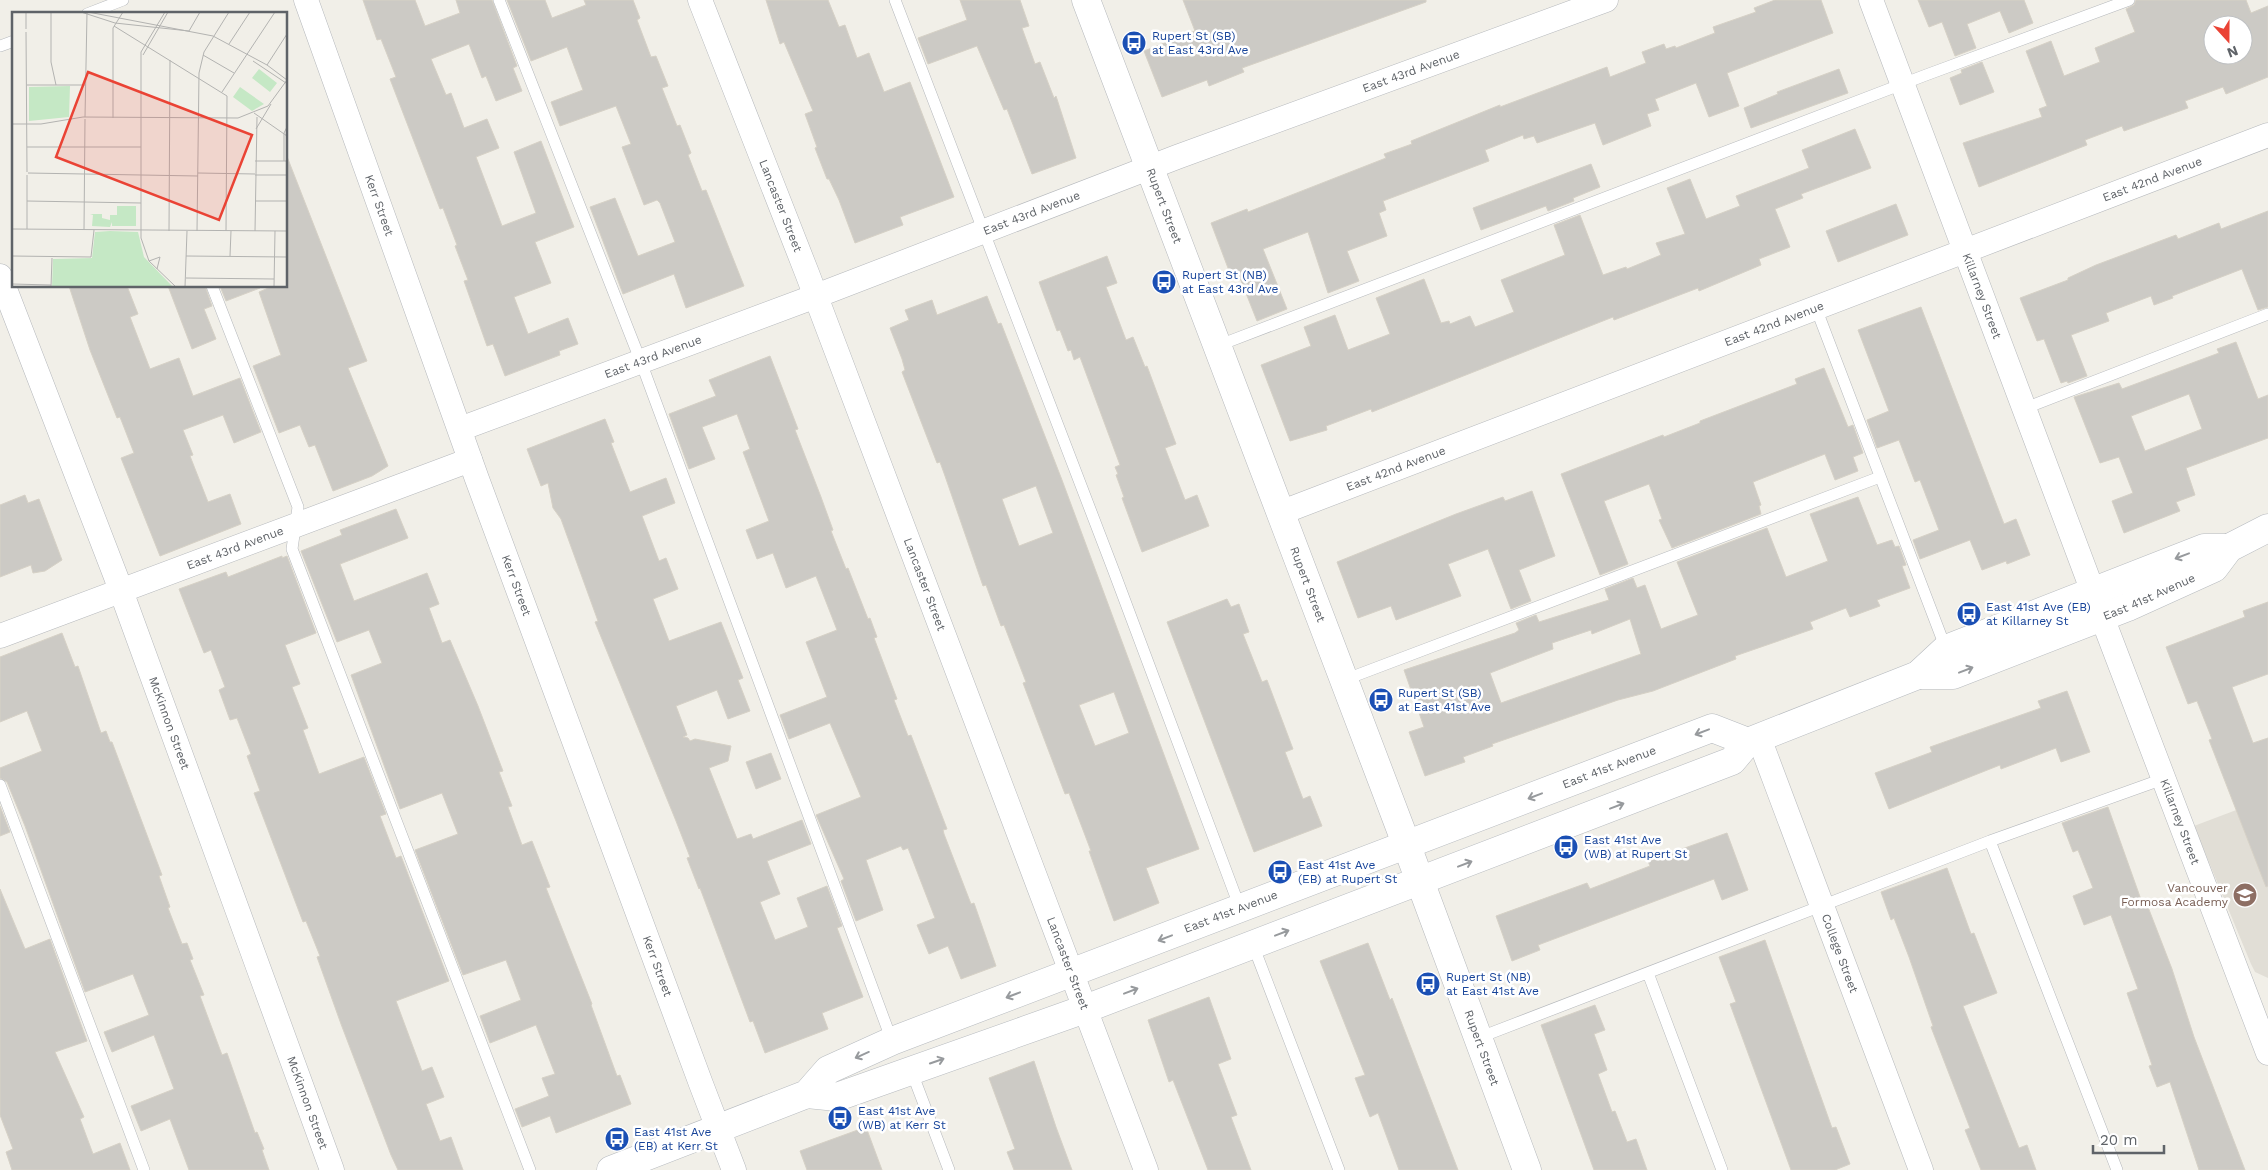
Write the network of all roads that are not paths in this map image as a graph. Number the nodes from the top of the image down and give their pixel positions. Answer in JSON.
{"nodes":[{"id":1,"x":123,"y":0,"type":"edge"},
{"id":2,"x":306,"y":0,"type":"edge"},
{"id":3,"x":499,"y":0,"type":"edge"},
{"id":4,"x":700,"y":0,"type":"edge"},
{"id":5,"x":895,"y":0,"type":"edge"},
{"id":6,"x":1606,"y":0,"type":"edge"},
{"id":7,"x":1872,"y":0,"type":"edge"},
{"id":8,"x":2129,"y":0,"type":"edge"},
{"id":9,"x":1089,"y":1,"type":"edge"},
{"id":10,"x":105,"y":11,"type":"edge"},
{"id":11,"x":12,"y":42,"type":"edge"},
{"id":12,"x":0,"y":46,"type":"edge"},
{"id":13,"x":1904,"y":83,"type":"junction"},
{"id":14,"x":2268,"y":135,"type":"edge"},
{"id":15,"x":1148,"y":168,"type":"junction"},
{"id":16,"x":983,"y":232,"type":"junction"},
{"id":17,"x":1966,"y":249,"type":"junction"},
{"id":18,"x":0,"y":276,"type":"edge"},
{"id":19,"x":213,"y":288,"type":"edge"},
{"id":20,"x":816,"y":296,"type":"junction"},
{"id":21,"x":1816,"y":308,"type":"junction"},
{"id":22,"x":2268,"y":314,"type":"edge"},
{"id":23,"x":1216,"y":346,"type":"junction"},
{"id":24,"x":641,"y":362,"type":"junction"},
{"id":25,"x":2023,"y":408,"type":"junction"},
{"id":26,"x":460,"y":429,"type":"junction"},
{"id":27,"x":470,"y":460,"type":"junction"},
{"id":28,"x":1880,"y":477,"type":"junction"},
{"id":29,"x":1280,"y":513,"type":"junction"},
{"id":30,"x":296,"y":526,"type":"junction"},
{"id":31,"x":2268,"y":528,"type":"edge"},
{"id":32,"x":2230,"y":548,"type":"junction"},
{"id":33,"x":121,"y":591,"type":"junction"},
{"id":34,"x":2093,"y":592,"type":"junction"},
{"id":35,"x":2102,"y":617,"type":"junction"},
{"id":36,"x":0,"y":636,"type":"edge"},
{"id":37,"x":1946,"y":649,"type":"junction"},
{"id":38,"x":1918,"y":675,"type":"junction"},
{"id":39,"x":1344,"y":680,"type":"junction"},
{"id":40,"x":1753,"y":740,"type":"junction"},
{"id":41,"x":2163,"y":779,"type":"junction"},
{"id":42,"x":0,"y":786,"type":"edge"},
{"id":43,"x":1990,"y":841,"type":"junction"},
{"id":44,"x":1407,"y":846,"type":"junction"},
{"id":45,"x":1420,"y":881,"type":"junction"},
{"id":46,"x":1822,"y":906,"type":"junction"},
{"id":47,"x":1241,"y":910,"type":"junction"},
{"id":48,"x":1253,"y":944,"type":"junction"},
{"id":49,"x":1071,"y":973,"type":"junction"},
{"id":50,"x":1648,"y":973,"type":"junction"},
{"id":51,"x":2258,"y":996,"type":"edge"},
{"id":52,"x":1085,"y":1009,"type":"junction"},
{"id":53,"x":1478,"y":1038,"type":"junction"},
{"id":54,"x":892,"y":1042,"type":"junction"},
{"id":55,"x":2268,"y":1054,"type":"edge"},
{"id":56,"x":911,"y":1070,"type":"junction"},
{"id":57,"x":807,"y":1094,"type":"junction"},
{"id":58,"x":718,"y":1129,"type":"junction"},
{"id":59,"x":144,"y":1170,"type":"edge"},
{"id":60,"x":332,"y":1170,"type":"edge"},
{"id":61,"x":530,"y":1170,"type":"edge"},
{"id":62,"x":611,"y":1170,"type":"edge"},
{"id":63,"x":734,"y":1170,"type":"edge"},
{"id":64,"x":949,"y":1170,"type":"edge"},
{"id":65,"x":1146,"y":1170,"type":"edge"},
{"id":66,"x":1338,"y":1170,"type":"edge"},
{"id":67,"x":1527,"y":1170,"type":"edge"},
{"id":68,"x":1722,"y":1170,"type":"edge"},
{"id":69,"x":1921,"y":1170,"type":"edge"},
{"id":70,"x":2117,"y":1170,"type":"edge"}],
"edges":[{"from":1,"to":10,"type":"lane"},
{"from":2,"to":26,"type":"street","name":"Kerr Street"},
{"from":3,"to":24,"type":"lane"},
{"from":4,"to":20,"type":"street","name":"Lancaster Street"},
{"from":5,"to":16,"type":"lane"},
{"from":6,"to":15,"type":"street","name":"East 43rd Avenue"},
{"from":7,"to":13,"type":"street","name":"Killarney Street"},
{"from":8,"to":13,"type":"lane"},
{"from":9,"to":15,"type":"main road","name":"Rupert Street"},
{"from":11,"to":12,"type":"lane"},
{"from":13,"to":17,"type":"street","name":"Killarney Street"},
{"from":13,"to":23,"type":"lane"},
{"from":14,"to":17,"type":"street","name":"East 42nd Avenue"},
{"from":15,"to":16,"type":"street","name":"East 43rd Avenue"},
{"from":15,"to":23,"type":"main road","name":"Rupert Street"},
{"from":16,"to":20,"type":"street","name":"East 43rd Avenue"},
{"from":16,"to":47,"type":"lane"},
{"from":17,"to":21,"type":"street","name":"East 42nd Avenue"},
{"from":17,"to":25,"type":"street","name":"Killarney Street"},
{"from":18,"to":33,"type":"street","name":"McKinnon Street"},
{"from":19,"to":30,"type":"lane"},
{"from":20,"to":24,"type":"street","name":"East 43rd Avenue"},
{"from":20,"to":49,"type":"street","name":"Lancaster Street"},
{"from":21,"to":28,"type":"lane"},
{"from":21,"to":29,"type":"street","name":"East 42nd Avenue"},
{"from":22,"to":25,"type":"lane"},
{"from":23,"to":29,"type":"main road","name":"Rupert Street"},
{"from":24,"to":26,"type":"street","name":"East 43rd Avenue"},
{"from":24,"to":54,"type":"lane"},
{"from":25,"to":34,"type":"street","name":"Killarney Street"},
{"from":26,"to":27,"type":"street","name":"Kerr Street"},
{"from":27,"to":30,"type":"street","name":"East 43rd Avenue"},
{"from":27,"to":58,"type":"street","name":"Kerr Street"},
{"from":28,"to":37,"type":"lane"},
{"from":28,"to":39,"type":"lane"},
{"from":29,"to":39,"type":"main road","name":"Rupert Street"},
{"from":30,"to":33,"type":"street","name":"East 43rd Avenue"},
{"from":30,"to":61,"type":"lane"},
{"from":31,"to":32,"type":"main road","name":"East 41st Avenue"},
{"from":32,"to":34,"type":"main road","name":"East 41st Avenue","one_way":true},
{"from":32,"to":35,"type":"main road","name":"East 41st Avenue"},
{"from":33,"to":36,"type":"street","name":"East 43rd Avenue"},
{"from":33,"to":60,"type":"street","name":"McKinnon Street"},
{"from":34,"to":37,"type":"main road","name":"East 41st Avenue"},
{"from":38,"to":35,"type":"main road","name":"East 41st Avenue","one_way":true},
{"from":35,"to":41,"type":"street","name":"Killarney Street"},
{"from":37,"to":38,"type":"main road","name":"East 41st Avenue"},
{"from":38,"to":40,"type":"main road","name":"East 41st Avenue"},
{"from":39,"to":44,"type":"main road","name":"Rupert Street"},
{"from":40,"to":44,"type":"main road","name":"East 41st Avenue","one_way":true},
{"from":45,"to":40,"type":"main road","name":"East 41st Avenue","one_way":true},
{"from":40,"to":46,"type":"street","name":"College Street"},
{"from":41,"to":43,"type":"lane"},
{"from":41,"to":51,"type":"street","name":"Killarney Street"},
{"from":42,"to":59,"type":"lane"},
{"from":43,"to":46,"type":"lane"},
{"from":43,"to":70,"type":"lane"},
{"from":44,"to":45,"type":"main road","name":"Rupert Street"},
{"from":44,"to":47,"type":"main road","name":"East 41st Avenue"},
{"from":48,"to":45,"type":"main road","name":"East 41st Avenue","one_way":true},
{"from":45,"to":53,"type":"main road","name":"Rupert Street"},
{"from":46,"to":50,"type":"lane"},
{"from":46,"to":69,"type":"street","name":"College Street"},
{"from":47,"to":49,"type":"main road","name":"East 41st Avenue","one_way":true},
{"from":52,"to":48,"type":"main road","name":"East 41st Avenue","one_way":true},
{"from":48,"to":66,"type":"lane"},
{"from":49,"to":52,"type":"street","name":"Lancaster Street"},
{"from":49,"to":54,"type":"main road","name":"East 41st Avenue","one_way":true},
{"from":50,"to":53,"type":"lane"},
{"from":50,"to":68,"type":"lane"},
{"from":51,"to":55,"type":"street","name":"Killarney Street"},
{"from":56,"to":52,"type":"main road","name":"East 41st Avenue","one_way":true},
{"from":52,"to":65,"type":"street","name":"Lancaster Street"},
{"from":53,"to":67,"type":"main road","name":"Rupert Street"},
{"from":54,"to":57,"type":"main road","name":"East 41st Avenue","one_way":true},
{"from":56,"to":57,"type":"main road","name":"East 41st Avenue"},
{"from":56,"to":64,"type":"lane"},
{"from":57,"to":58,"type":"main road","name":"East 41st Avenue"},
{"from":58,"to":62,"type":"main road","name":"East 41st Avenue"},
{"from":58,"to":63,"type":"street","name":"Kerr Street"}]}
